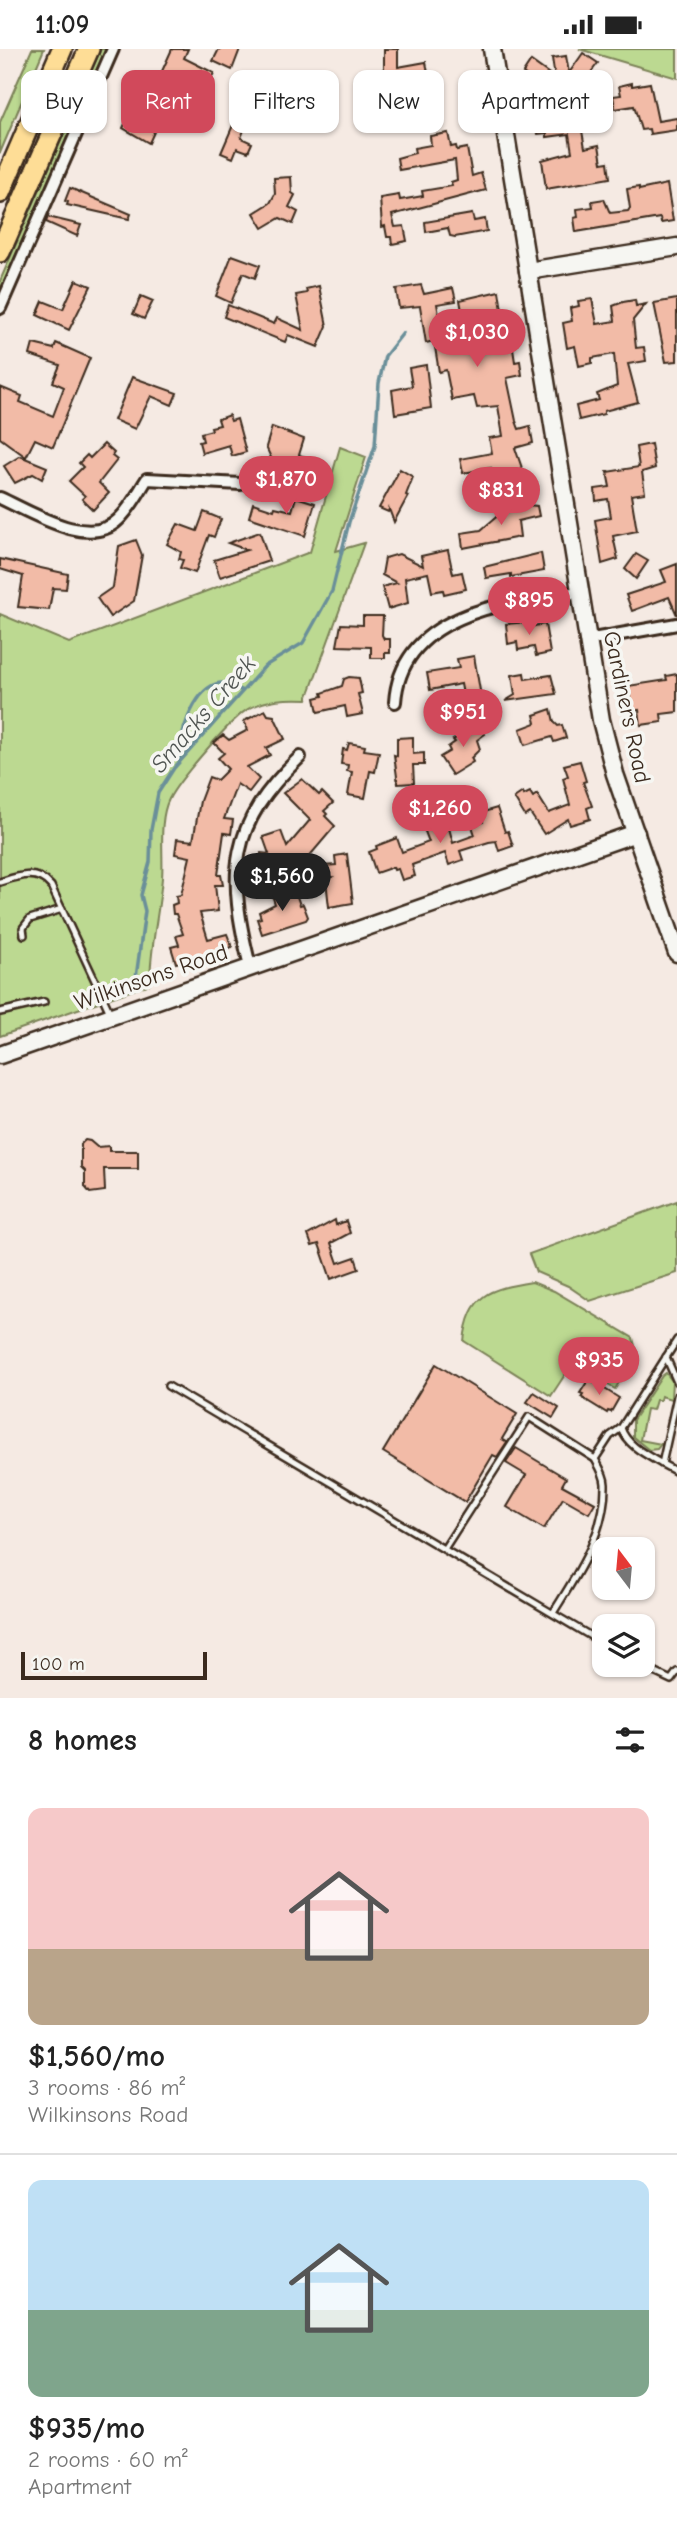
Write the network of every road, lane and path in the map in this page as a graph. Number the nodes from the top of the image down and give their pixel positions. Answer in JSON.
{"nodes":[{"id":1,"x":62,"y":49,"type":"edge"},
{"id":2,"x":89,"y":49,"type":"edge"},
{"id":3,"x":113,"y":49,"type":"edge"},
{"id":4,"x":492,"y":49,"type":"edge"},
{"id":5,"x":53,"y":70,"type":"edge"},
{"id":6,"x":25,"y":133,"type":"edge"},
{"id":7,"x":26,"y":133,"type":"edge"},
{"id":8,"x":0,"y":184,"type":"edge"},
{"id":9,"x":0,"y":193,"type":"edge"},
{"id":10,"x":677,"y":247,"type":"edge"},
{"id":11,"x":0,"y":252,"type":"edge"},
{"id":12,"x":528,"y":271,"type":"junction"},
{"id":13,"x":0,"y":308,"type":"edge"},
{"id":14,"x":241,"y":484,"type":"dead end"},
{"id":15,"x":0,"y":498,"type":"edge"},
{"id":16,"x":580,"y":593,"type":"junction"},
{"id":17,"x":677,"y":624,"type":"edge"},
{"id":18,"x":587,"y":640,"type":"junction"},
{"id":19,"x":395,"y":702,"type":"dead end"},
{"id":20,"x":299,"y":757,"type":"dead end"},
{"id":21,"x":636,"y":833,"type":"junction"},
{"id":22,"x":0,"y":882,"type":"edge"},
{"id":23,"x":62,"y":909,"type":"junction"},
{"id":24,"x":24,"y":935,"type":"dead end"},
{"id":25,"x":677,"y":953,"type":"edge"},
{"id":26,"x":250,"y":966,"type":"junction"},
{"id":27,"x":44,"y":1002,"type":"dead end"},
{"id":28,"x":0,"y":1012,"type":"edge"},
{"id":29,"x":111,"y":1015,"type":"junction"},
{"id":30,"x":0,"y":1055,"type":"edge"},
{"id":31,"x":677,"y":1340,"type":"edge"},
{"id":32,"x":667,"y":1357,"type":"junction"},
{"id":33,"x":677,"y":1382,"type":"edge"},
{"id":34,"x":168,"y":1386,"type":"dead end"},
{"id":35,"x":677,"y":1396,"type":"edge"},
{"id":36,"x":621,"y":1428,"type":"junction"},
{"id":37,"x":595,"y":1459,"type":"junction"},
{"id":38,"x":662,"y":1464,"type":"junction"},
{"id":39,"x":677,"y":1472,"type":"edge"},
{"id":40,"x":444,"y":1549,"type":"junction"},
{"id":41,"x":553,"y":1613,"type":"junction"},
{"id":42,"x":592,"y":1637,"type":"edge"},
{"id":43,"x":655,"y":1672,"type":"edge"},
{"id":44,"x":677,"y":1672,"type":"edge"}],
"edges":[{"from":1,"to":5,"type":"highway"},
{"from":2,"to":11,"type":"highway"},
{"from":3,"to":13,"type":"street"},
{"from":4,"to":12,"type":"street","name":"Gardiners Road"},
{"from":6,"to":8,"type":"highway"},
{"from":7,"to":9,"type":"highway"},
{"from":10,"to":12,"type":"street"},
{"from":12,"to":16,"type":"street","name":"Gardiners Road"},
{"from":14,"to":15,"type":"street"},
{"from":16,"to":18,"type":"street","name":"Gardiners Road"},
{"from":16,"to":19,"type":"street"},
{"from":17,"to":18,"type":"street"},
{"from":18,"to":21,"type":"street","name":"Gardiners Road"},
{"from":20,"to":26,"type":"street"},
{"from":21,"to":25,"type":"street","name":"Gardiners Road"},
{"from":21,"to":26,"type":"street","name":"Wilkinsons Road"},
{"from":22,"to":23,"type":"lane"},
{"from":23,"to":24,"type":"lane"},
{"from":23,"to":29,"type":"lane"},
{"from":26,"to":29,"type":"street","name":"Wilkinsons Road"},
{"from":27,"to":28,"type":"lane"},
{"from":29,"to":30,"type":"street","name":"Wilkinsons Road"},
{"from":31,"to":32,"type":"lane"},
{"from":32,"to":33,"type":"lane"},
{"from":32,"to":36,"type":"lane"},
{"from":34,"to":40,"type":"lane"},
{"from":35,"to":38,"type":"lane"},
{"from":36,"to":37,"type":"lane"},
{"from":36,"to":38,"type":"lane"},
{"from":37,"to":40,"type":"lane"},
{"from":37,"to":41,"type":"lane"},
{"from":38,"to":39,"type":"lane"},
{"from":40,"to":41,"type":"lane"},
{"from":41,"to":42,"type":"lane"},
{"from":43,"to":44,"type":"lane"}]}
